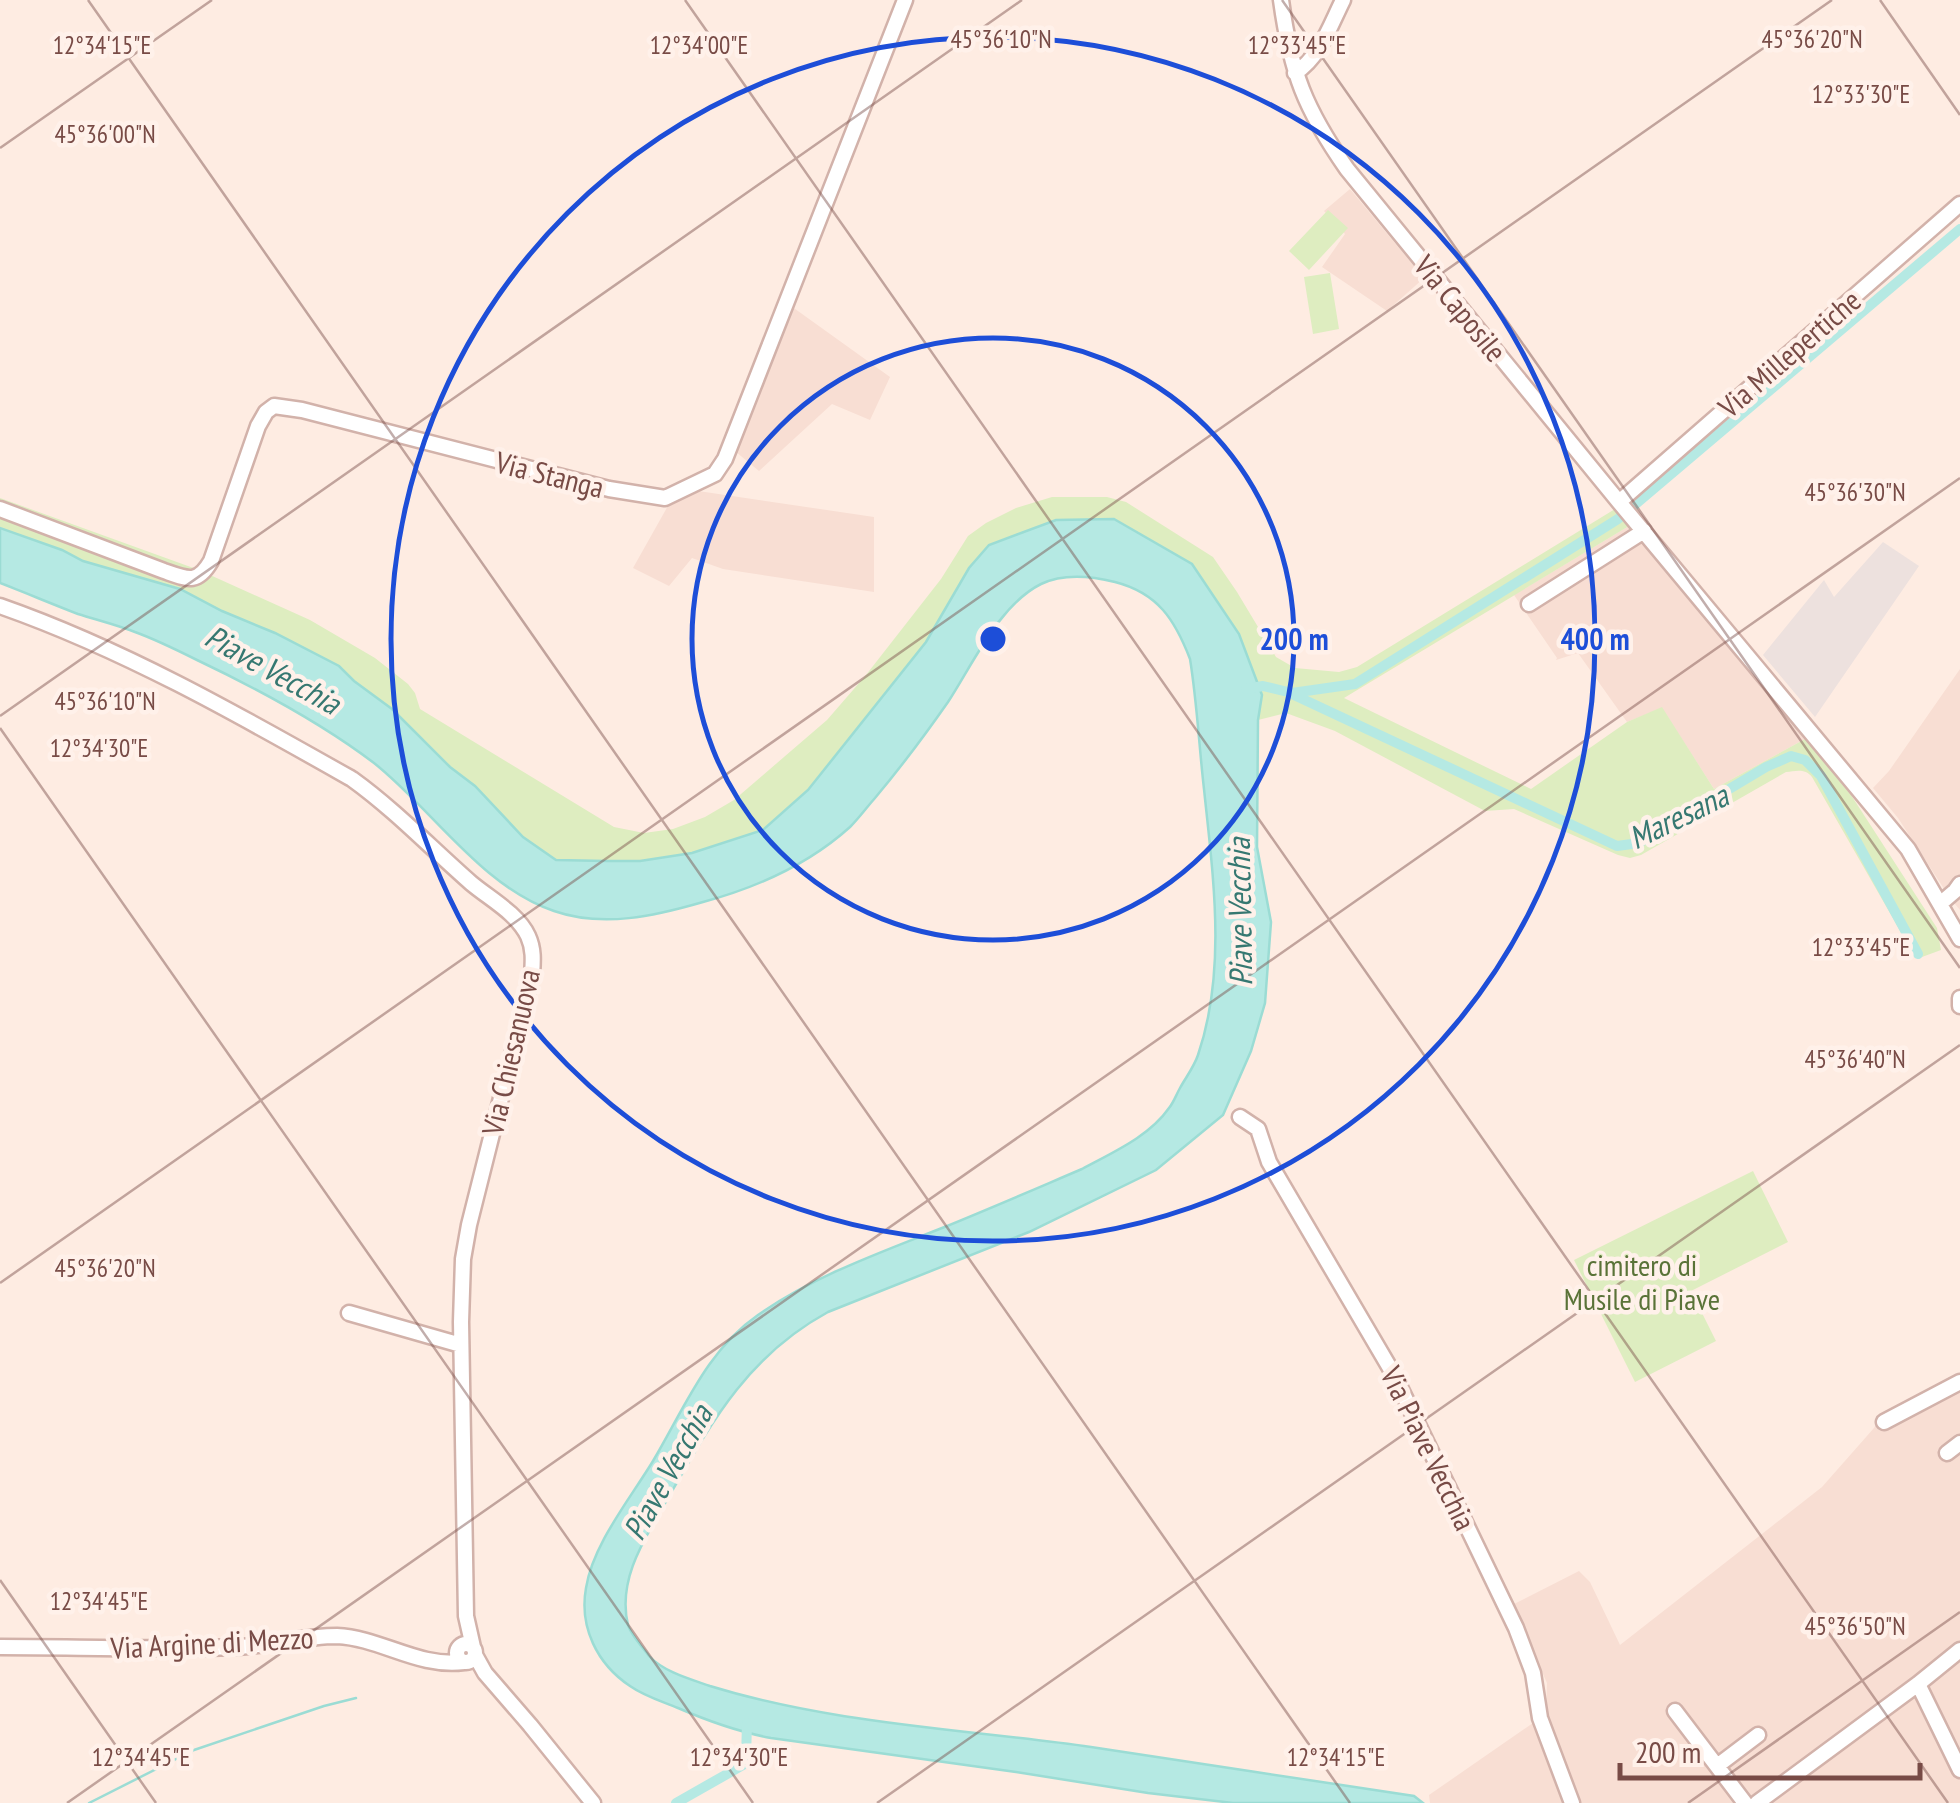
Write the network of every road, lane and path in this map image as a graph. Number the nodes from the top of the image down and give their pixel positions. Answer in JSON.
{"nodes":[{"id":1,"x":905,"y":0,"type":"edge"},
{"id":2,"x":1281,"y":0,"type":"edge"},
{"id":3,"x":1343,"y":0,"type":"edge"},
{"id":4,"x":1295,"y":73,"type":"junction"},
{"id":5,"x":1960,"y":204,"type":"edge"},
{"id":6,"x":0,"y":510,"type":"edge"},
{"id":7,"x":1631,"y":515,"type":"junction"},
{"id":8,"x":1529,"y":604,"type":"dead end"},
{"id":9,"x":0,"y":606,"type":"edge"},
{"id":10,"x":1960,"y":884,"type":"edge"},
{"id":11,"x":1940,"y":903,"type":"junction"},
{"id":12,"x":1959,"y":942,"type":"edge"},
{"id":13,"x":1960,"y":998,"type":"edge"},
{"id":14,"x":1960,"y":1006,"type":"edge"},
{"id":15,"x":1240,"y":1117,"type":"dead end"},
{"id":16,"x":349,"y":1313,"type":"dead end"},
{"id":17,"x":462,"y":1345,"type":"junction"},
{"id":18,"x":1960,"y":1382,"type":"edge"},
{"id":19,"x":1884,"y":1422,"type":"dead end"},
{"id":20,"x":1960,"y":1444,"type":"edge"},
{"id":21,"x":1946,"y":1453,"type":"dead end"},
{"id":22,"x":0,"y":1647,"type":"edge"},
{"id":23,"x":466,"y":1654,"type":"junction"},
{"id":24,"x":1958,"y":1655,"type":"edge"},
{"id":25,"x":1918,"y":1684,"type":"junction"},
{"id":26,"x":1675,"y":1711,"type":"dead end"},
{"id":27,"x":1758,"y":1735,"type":"dead end"},
{"id":28,"x":1717,"y":1766,"type":"junction"},
{"id":29,"x":1960,"y":1770,"type":"edge"},
{"id":30,"x":593,"y":1803,"type":"edge"},
{"id":31,"x":1572,"y":1803,"type":"edge"},
{"id":32,"x":1745,"y":1803,"type":"edge"},
{"id":33,"x":1757,"y":1803,"type":"edge"}],
"edges":[{"from":1,"to":6,"type":"street","name":"Via Stanga"},
{"from":2,"to":4,"type":"street","name":"Via Caposile"},
{"from":3,"to":4,"type":"street"},
{"from":4,"to":7,"type":"street","name":"Via Caposile"},
{"from":5,"to":7,"type":"street","name":"Via Millepertiche"},
{"from":7,"to":8,"type":"street"},
{"from":7,"to":11,"type":"street","name":"Via Caposile"},
{"from":9,"to":17,"type":"street","name":"Via Chiesanuova"},
{"from":10,"to":11,"type":"street"},
{"from":11,"to":12,"type":"street","name":"Via Caposile"},
{"from":13,"to":14,"type":"street"},
{"from":15,"to":31,"type":"street","name":"Via Piave Vecchia"},
{"from":16,"to":17,"type":"street"},
{"from":17,"to":23,"type":"street","name":"Via Chiesanuova"},
{"from":18,"to":19,"type":"street"},
{"from":20,"to":21,"type":"street"},
{"from":22,"to":23,"type":"street","name":"Via Argine di Mezzo"},
{"from":23,"to":30,"type":"street"},
{"from":24,"to":25,"type":"street"},
{"from":25,"to":29,"type":"street"},
{"from":25,"to":33,"type":"street"},
{"from":26,"to":28,"type":"street"},
{"from":27,"to":28,"type":"street"},
{"from":28,"to":32,"type":"street"}]}
